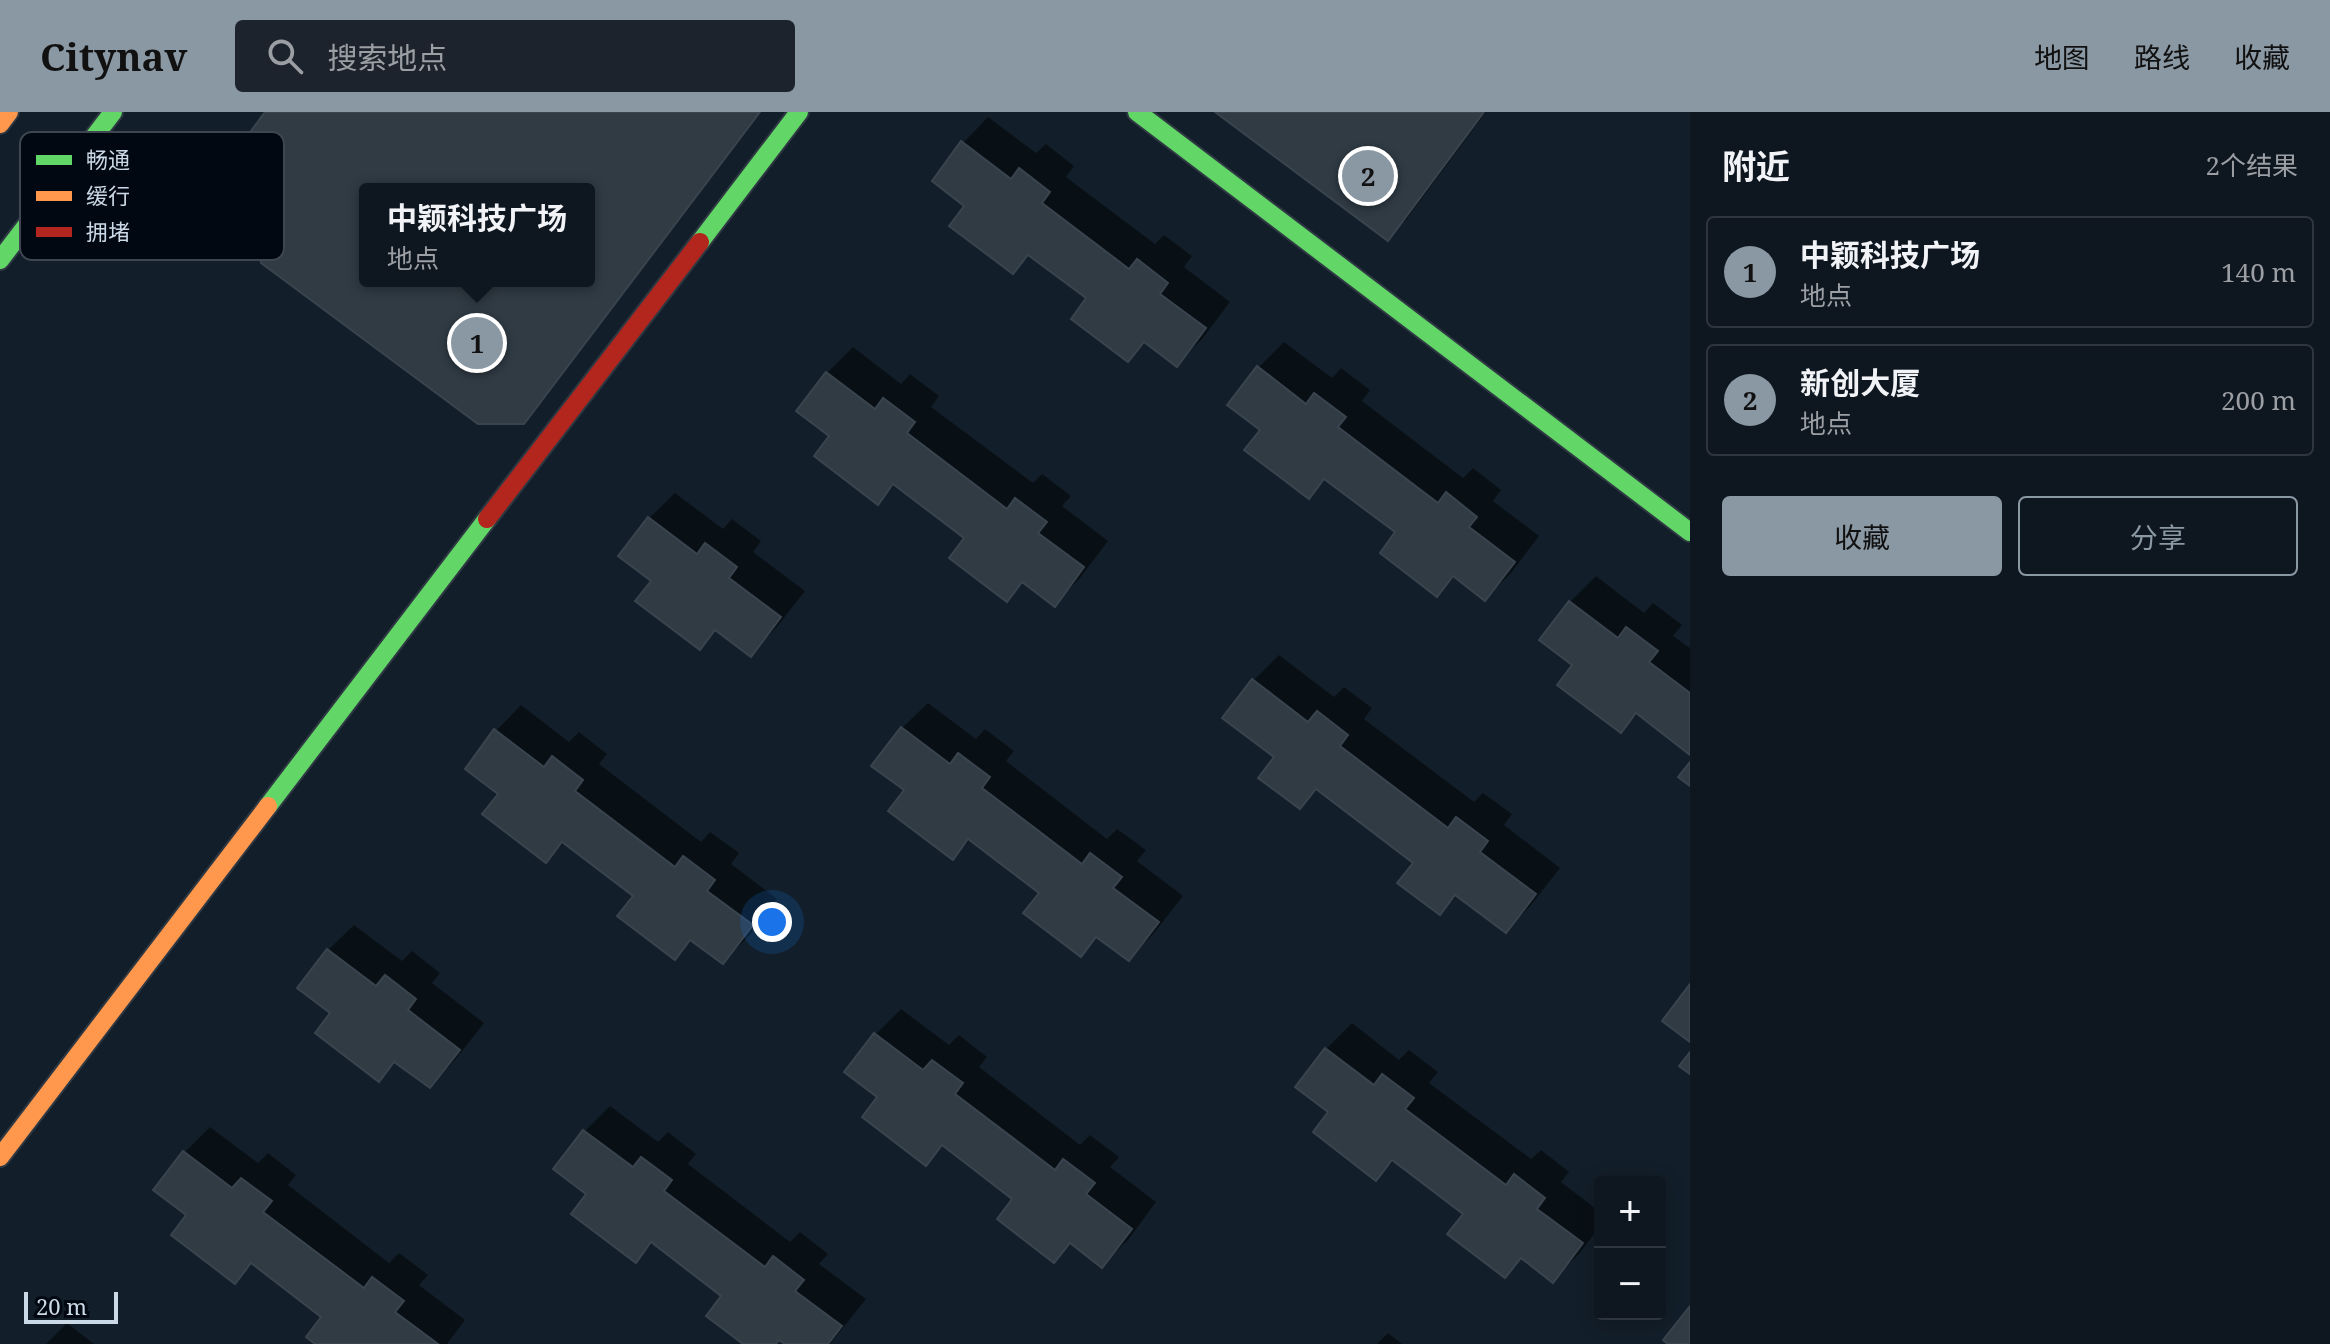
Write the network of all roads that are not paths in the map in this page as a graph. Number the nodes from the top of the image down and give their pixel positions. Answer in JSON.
{"nodes":[{"id":1,"x":9,"y":112,"type":"edge"},
{"id":2,"x":113,"y":112,"type":"edge"},
{"id":3,"x":799,"y":112,"type":"edge"},
{"id":4,"x":1137,"y":112,"type":"edge"},
{"id":5,"x":0,"y":124,"type":"edge"},
{"id":6,"x":98,"y":132,"type":"edge"},
{"id":7,"x":20,"y":234,"type":"edge"},
{"id":8,"x":0,"y":260,"type":"edge"},
{"id":9,"x":1690,"y":532,"type":"edge"},
{"id":10,"x":0,"y":1157,"type":"edge"}],
"edges":[{"from":1,"to":5,"type":"street"},
{"from":2,"to":6,"type":"street"},
{"from":3,"to":10,"type":"street"},
{"from":4,"to":9,"type":"street"},
{"from":7,"to":8,"type":"street"}]}
